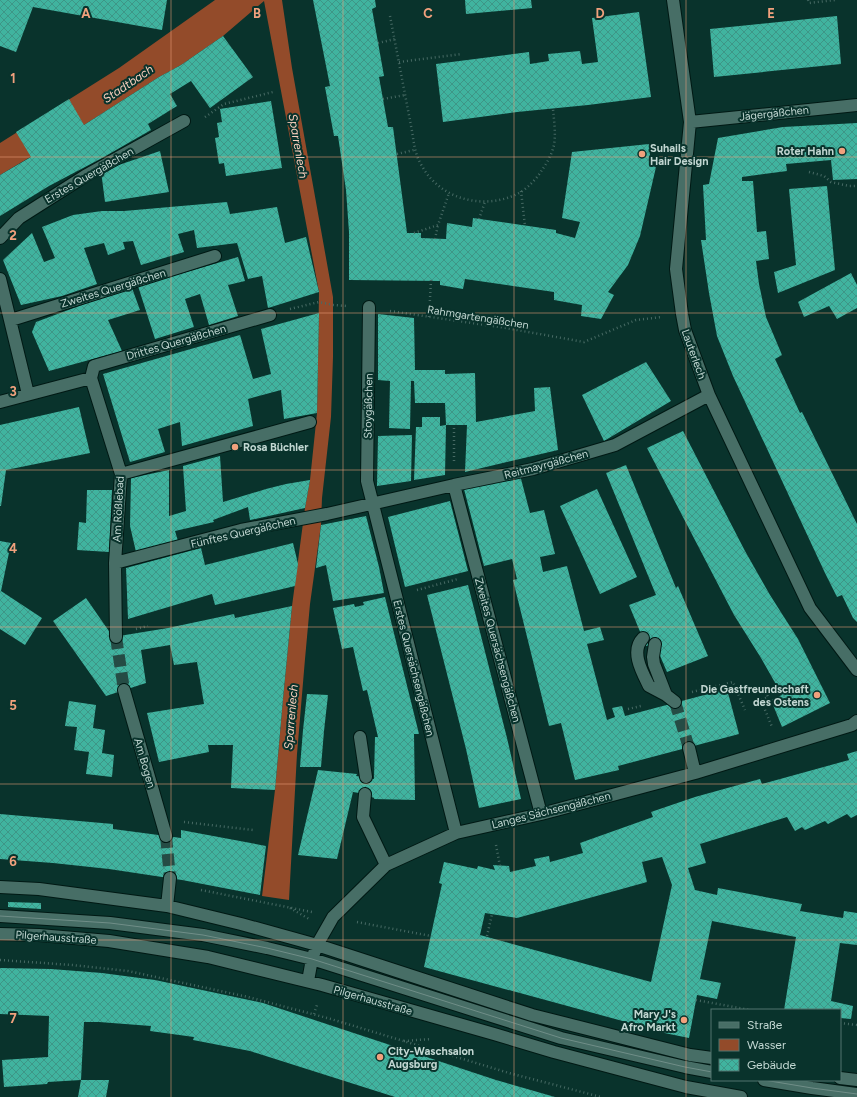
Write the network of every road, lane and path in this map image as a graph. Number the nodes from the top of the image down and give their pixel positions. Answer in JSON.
{"nodes":[{"id":1,"x":673,"y":0,"type":"edge"},
{"id":2,"x":808,"y":0,"type":"edge"},
{"id":3,"x":835,"y":0,"type":"edge"},
{"id":4,"x":390,"y":16,"type":"dead end"},
{"id":5,"x":395,"y":39,"type":"junction"},
{"id":6,"x":378,"y":43,"type":"dead end"},
{"id":7,"x":462,"y":54,"type":"dead end"},
{"id":8,"x":399,"y":62,"type":"junction"},
{"id":9,"x":273,"y":92,"type":"dead end"},
{"id":10,"x":405,"y":95,"type":"junction"},
{"id":11,"x":383,"y":99,"type":"dead end"},
{"id":12,"x":857,"y":105,"type":"edge"},
{"id":13,"x":553,"y":109,"type":"dead end"},
{"id":14,"x":184,"y":121,"type":"joint"},
{"id":15,"x":690,"y":122,"type":"junction"},
{"id":16,"x":414,"y":150,"type":"junction"},
{"id":17,"x":396,"y":154,"type":"dead end"},
{"id":18,"x":809,"y":172,"type":"dead end"},
{"id":19,"x":857,"y":186,"type":"edge"},
{"id":20,"x":521,"y":191,"type":"junction"},
{"id":21,"x":449,"y":193,"type":"junction"},
{"id":22,"x":485,"y":202,"type":"junction"},
{"id":23,"x":479,"y":218,"type":"dead end"},
{"id":24,"x":438,"y":225,"type":"junction"},
{"id":25,"x":525,"y":226,"type":"dead end"},
{"id":26,"x":414,"y":233,"type":"dead end"},
{"id":27,"x":0,"y":238,"type":"edge"},
{"id":28,"x":435,"y":239,"type":"dead end"},
{"id":29,"x":215,"y":256,"type":"dead end"},
{"id":30,"x":0,"y":279,"type":"edge"},
{"id":31,"x":431,"y":280,"type":"dead end"},
{"id":32,"x":369,"y":307,"type":"junction"},
{"id":33,"x":682,"y":314,"type":"junction"},
{"id":34,"x":270,"y":315,"type":"joint"},
{"id":35,"x":429,"y":317,"type":"junction"},
{"id":36,"x":11,"y":320,"type":"junction"},
{"id":37,"x":90,"y":378,"type":"junction"},
{"id":38,"x":28,"y":394,"type":"junction"},
{"id":39,"x":709,"y":395,"type":"junction"},
{"id":40,"x":0,"y":402,"type":"edge"},
{"id":41,"x":310,"y":422,"type":"dead end"},
{"id":42,"x":454,"y":428,"type":"dead end"},
{"id":43,"x":121,"y":474,"type":"junction"},
{"id":44,"x":454,"y":485,"type":"junction"},
{"id":45,"x":372,"y":504,"type":"junction"},
{"id":46,"x":115,"y":563,"type":"junction"},
{"id":47,"x":478,"y":574,"type":"junction"},
{"id":48,"x":396,"y":596,"type":"junction"},
{"id":49,"x":116,"y":637,"type":"tunnel mouth"},
{"id":50,"x":643,"y":638,"type":"dead end"},
{"id":51,"x":655,"y":644,"type":"dead end"},
{"id":52,"x":857,"y":670,"type":"edge"},
{"id":53,"x":764,"y":688,"type":"dead end"},
{"id":54,"x":124,"y":690,"type":"tunnel mouth"},
{"id":55,"x":857,"y":721,"type":"edge"},
{"id":56,"x":360,"y":737,"type":"dead end"},
{"id":57,"x":688,"y":748,"type":"tunnel mouth"},
{"id":58,"x":780,"y":748,"type":"junction"},
{"id":59,"x":695,"y":773,"type":"junction"},
{"id":60,"x":366,"y":777,"type":"dead end"},
{"id":61,"x":365,"y":794,"type":"dead end"},
{"id":62,"x":541,"y":814,"type":"junction"},
{"id":63,"x":161,"y":819,"type":"junction"},
{"id":64,"x":253,"y":830,"type":"dead end"},
{"id":65,"x":456,"y":833,"type":"junction"},
{"id":66,"x":166,"y":836,"type":"tunnel mouth"},
{"id":67,"x":386,"y":865,"type":"junction"},
{"id":68,"x":170,"y":878,"type":"tunnel mouth"},
{"id":69,"x":0,"y":887,"type":"edge"},
{"id":70,"x":167,"y":906,"type":"junction"},
{"id":71,"x":492,"y":914,"type":"dead end"},
{"id":72,"x":0,"y":916,"type":"edge"},
{"id":73,"x":0,"y":934,"type":"edge"},
{"id":74,"x":487,"y":936,"type":"dead end"},
{"id":75,"x":317,"y":945,"type":"junction"},
{"id":76,"x":312,"y":959,"type":"junction"},
{"id":77,"x":0,"y":960,"type":"edge"},
{"id":78,"x":308,"y":981,"type":"junction"},
{"id":79,"x":696,"y":1000,"type":"dead end"},
{"id":80,"x":317,"y":1005,"type":"dead end"},
{"id":81,"x":738,"y":1009,"type":"edge"},
{"id":82,"x":314,"y":1014,"type":"junction"},
{"id":83,"x":841,"y":1023,"type":"edge"},
{"id":84,"x":857,"y":1026,"type":"edge"},
{"id":85,"x":711,"y":1058,"type":"edge"},
{"id":86,"x":711,"y":1072,"type":"edge"},
{"id":87,"x":841,"y":1078,"type":"edge"},
{"id":88,"x":857,"y":1080,"type":"edge"},
{"id":89,"x":770,"y":1081,"type":"edge"},
{"id":90,"x":857,"y":1094,"type":"edge"},
{"id":91,"x":601,"y":1097,"type":"edge"},
{"id":92,"x":741,"y":1097,"type":"edge"}],
"edges":[{"from":1,"to":15,"type":"street","name":"Lauterlech"},
{"from":2,"to":3,"type":"path"},
{"from":4,"to":5,"type":"path"},
{"from":5,"to":6,"type":"path"},
{"from":5,"to":8,"type":"path"},
{"from":7,"to":8,"type":"path"},
{"from":8,"to":10,"type":"path"},
{"from":9,"to":14,"type":"path"},
{"from":10,"to":11,"type":"path"},
{"from":10,"to":16,"type":"path"},
{"from":12,"to":15,"type":"street","name":"Jägergäßchen"},
{"from":13,"to":20,"type":"path"},
{"from":14,"to":27,"type":"street","name":"Erstes Quergäßchen"},
{"from":15,"to":33,"type":"street","name":"Lauterlech"},
{"from":16,"to":17,"type":"path"},
{"from":16,"to":21,"type":"path"},
{"from":18,"to":19,"type":"path"},
{"from":20,"to":22,"type":"path"},
{"from":20,"to":25,"type":"path"},
{"from":21,"to":22,"type":"path"},
{"from":21,"to":24,"type":"path"},
{"from":22,"to":23,"type":"path"},
{"from":24,"to":26,"type":"path"},
{"from":24,"to":28,"type":"path"},
{"from":29,"to":36,"type":"street","name":"Zweites Quergäßchen"},
{"from":30,"to":36,"type":"street"},
{"from":31,"to":35,"type":"path"},
{"from":32,"to":34,"type":"path","name":"Rahmgartengäßchen"},
{"from":32,"to":35,"type":"path","name":"Rahmgartengäßchen"},
{"from":32,"to":45,"type":"street","name":"Stoygäßchen"},
{"from":33,"to":35,"type":"path","name":"Rahmgartengäßchen"},
{"from":33,"to":39,"type":"street","name":"Lauterlech"},
{"from":34,"to":37,"type":"street","name":"Drittes Quergäßchen"},
{"from":36,"to":38,"type":"street"},
{"from":37,"to":38,"type":"street"},
{"from":37,"to":43,"type":"street","name":"Am Rößlebad"},
{"from":38,"to":40,"type":"street"},
{"from":39,"to":44,"type":"street","name":"Reitmayrgäßchen"},
{"from":39,"to":52,"type":"street","name":"Lauterlech"},
{"from":41,"to":43,"type":"street"},
{"from":42,"to":44,"type":"path"},
{"from":43,"to":46,"type":"street","name":"Am Rößlebad"},
{"from":44,"to":45,"type":"street","name":"Reitmayrgäßchen"},
{"from":44,"to":47,"type":"street","name":"Zweites Quersächsengäßchen"},
{"from":45,"to":46,"type":"street","name":"Fünftes Quergäßchen"},
{"from":45,"to":48,"type":"street","name":"Erstes Quersächsengäßchen"},
{"from":46,"to":49,"type":"street","name":"Am Rößlebad"},
{"from":47,"to":48,"type":"path"},
{"from":47,"to":62,"type":"street","name":"Zweites Quersächsengäßchen"},
{"from":48,"to":65,"type":"street","name":"Erstes Quersächsengäßchen"},
{"from":50,"to":51,"type":"street"},
{"from":53,"to":58,"type":"path"},
{"from":54,"to":63,"type":"street","name":"Am Bogen"},
{"from":55,"to":58,"type":"street","name":"Langes Sächsengäßchen"},
{"from":56,"to":60,"type":"street"},
{"from":57,"to":59,"type":"street"},
{"from":58,"to":59,"type":"street","name":"Langes Sächsengäßchen"},
{"from":59,"to":62,"type":"street","name":"Langes Sächsengäßchen"},
{"from":61,"to":67,"type":"street"},
{"from":62,"to":65,"type":"street","name":"Langes Sächsengäßchen"},
{"from":63,"to":64,"type":"path"},
{"from":63,"to":66,"type":"street","name":"Am Bogen"},
{"from":65,"to":67,"type":"street","name":"Langes Sächsengäßchen"},
{"from":67,"to":75,"type":"street","name":"Langes Sächsengäßchen"},
{"from":68,"to":70,"type":"street"},
{"from":69,"to":70,"type":"street"},
{"from":70,"to":75,"type":"street"},
{"from":71,"to":74,"type":"path"},
{"from":72,"to":76,"type":"street"},
{"from":73,"to":78,"type":"street","name":"Pilgerhausstraße"},
{"from":75,"to":76,"type":"street","name":"Langes Sächsengäßchen"},
{"from":75,"to":85,"type":"street"},
{"from":76,"to":78,"type":"street","name":"Langes Sächsengäßchen"},
{"from":76,"to":86,"type":"street"},
{"from":77,"to":82,"type":"path"},
{"from":78,"to":92,"type":"street","name":"Pilgerhausstraße"},
{"from":79,"to":81,"type":"path"},
{"from":80,"to":82,"type":"path"},
{"from":82,"to":91,"type":"path"},
{"from":83,"to":84,"type":"path"},
{"from":87,"to":88,"type":"street"},
{"from":89,"to":90,"type":"street"}]}
